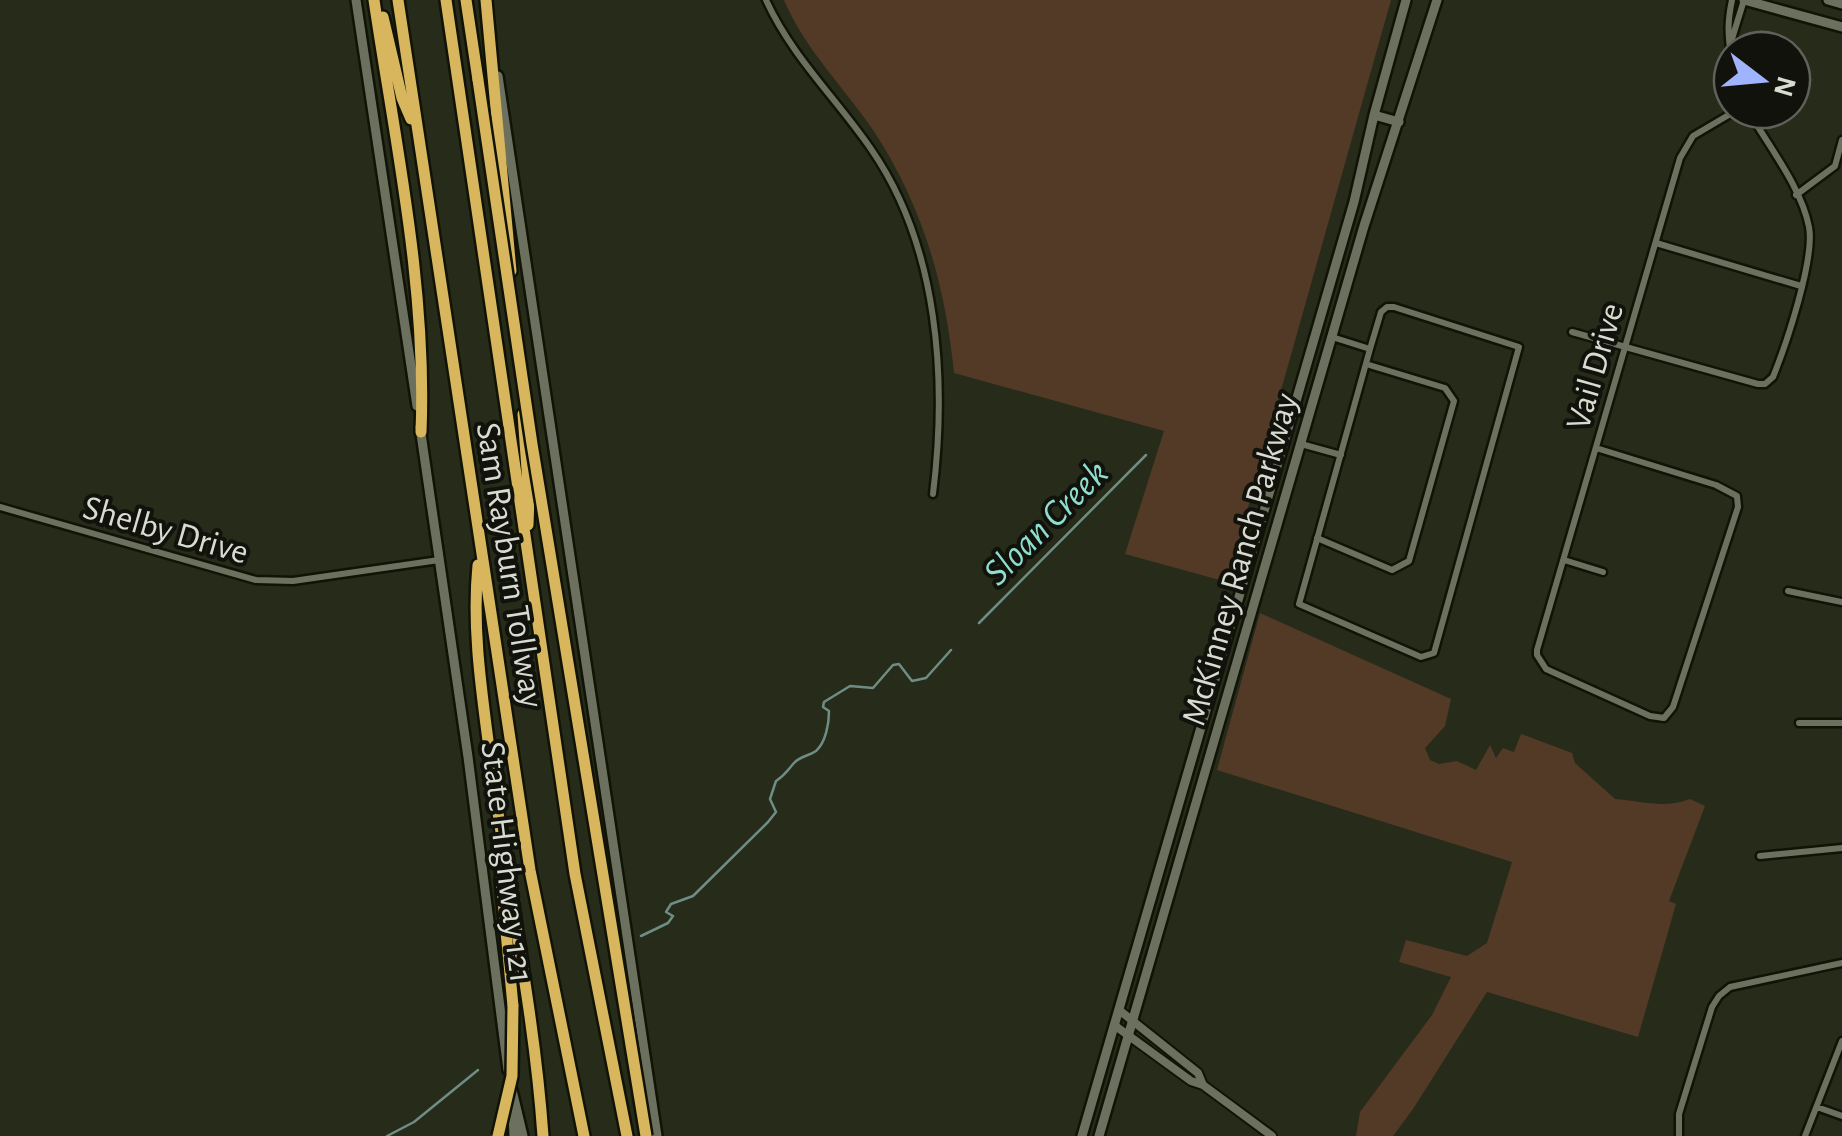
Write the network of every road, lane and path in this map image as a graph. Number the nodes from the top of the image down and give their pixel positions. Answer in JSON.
{"nodes":[{"id":1,"x":356,"y":0,"type":"edge"},
{"id":2,"x":377,"y":0,"type":"edge"},
{"id":3,"x":398,"y":0,"type":"edge"},
{"id":4,"x":446,"y":0,"type":"edge"},
{"id":5,"x":466,"y":0,"type":"edge"},
{"id":6,"x":486,"y":0,"type":"edge"},
{"id":7,"x":766,"y":0,"type":"edge"},
{"id":8,"x":1406,"y":0,"type":"edge"},
{"id":9,"x":1436,"y":0,"type":"edge"},
{"id":10,"x":1732,"y":0,"type":"edge"},
{"id":11,"x":1744,"y":0,"type":"edge"},
{"id":12,"x":1828,"y":0,"type":"edge"},
{"id":13,"x":1842,"y":4,"type":"edge"},
{"id":14,"x":1842,"y":27,"type":"edge"},
{"id":15,"x":1725,"y":30,"type":"edge"},
{"id":16,"x":1734,"y":30,"type":"edge"},
{"id":17,"x":1374,"y":115,"type":"junction"},
{"id":18,"x":1399,"y":122,"type":"junction"},
{"id":19,"x":1712,"y":122,"type":"edge"},
{"id":20,"x":1759,"y":130,"type":"edge"},
{"id":21,"x":419,"y":137,"type":"junction"},
{"id":22,"x":1842,"y":140,"type":"edge"},
{"id":23,"x":1796,"y":194,"type":"junction"},
{"id":24,"x":1656,"y":243,"type":"junction"},
{"id":25,"x":1801,"y":286,"type":"junction"},
{"id":26,"x":1316,"y":332,"type":"junction"},
{"id":27,"x":1572,"y":332,"type":"dead end"},
{"id":28,"x":1332,"y":337,"type":"junction"},
{"id":29,"x":1626,"y":346,"type":"junction"},
{"id":30,"x":1370,"y":350,"type":"junction"},
{"id":31,"x":1366,"y":364,"type":"junction"},
{"id":32,"x":420,"y":432,"type":"junction"},
{"id":33,"x":1301,"y":444,"type":"junction"},
{"id":34,"x":1596,"y":448,"type":"junction"},
{"id":35,"x":1341,"y":456,"type":"junction"},
{"id":36,"x":933,"y":494,"type":"dead end"},
{"id":37,"x":0,"y":507,"type":"edge"},
{"id":38,"x":1317,"y":538,"type":"junction"},
{"id":39,"x":480,"y":544,"type":"junction"},
{"id":40,"x":527,"y":554,"type":"junction"},
{"id":41,"x":439,"y":560,"type":"junction"},
{"id":42,"x":1564,"y":560,"type":"junction"},
{"id":43,"x":1603,"y":572,"type":"dead end"},
{"id":44,"x":1788,"y":591,"type":"dead end"},
{"id":45,"x":1842,"y":602,"type":"edge"},
{"id":46,"x":1798,"y":723,"type":"dead end"},
{"id":47,"x":1842,"y":723,"type":"edge"},
{"id":48,"x":500,"y":835,"type":"junction"},
{"id":49,"x":1842,"y":848,"type":"edge"},
{"id":50,"x":1760,"y":856,"type":"dead end"},
{"id":51,"x":1842,"y":962,"type":"edge"},
{"id":52,"x":1118,"y":1010,"type":"junction"},
{"id":53,"x":1132,"y":1022,"type":"junction"},
{"id":54,"x":1114,"y":1025,"type":"junction"},
{"id":55,"x":1128,"y":1036,"type":"junction"},
{"id":56,"x":1842,"y":1041,"type":"edge"},
{"id":57,"x":1203,"y":1084,"type":"junction"},
{"id":58,"x":513,"y":1101,"type":"junction"},
{"id":59,"x":1817,"y":1107,"type":"junction"},
{"id":60,"x":1842,"y":1116,"type":"edge"},
{"id":61,"x":498,"y":1136,"type":"edge"},
{"id":62,"x":514,"y":1136,"type":"edge"},
{"id":63,"x":523,"y":1136,"type":"edge"},
{"id":64,"x":542,"y":1136,"type":"edge"},
{"id":65,"x":584,"y":1136,"type":"edge"},
{"id":66,"x":627,"y":1136,"type":"edge"},
{"id":67,"x":646,"y":1136,"type":"edge"},
{"id":68,"x":659,"y":1136,"type":"edge"},
{"id":69,"x":1082,"y":1136,"type":"edge"},
{"id":70,"x":1099,"y":1136,"type":"edge"},
{"id":71,"x":1272,"y":1136,"type":"edge"},
{"id":72,"x":1679,"y":1136,"type":"edge"},
{"id":73,"x":1806,"y":1136,"type":"edge"}],
"edges":[{"from":1,"to":32,"type":"main road","name":"State Highway 121"},
{"from":2,"to":21,"type":"highway"},
{"from":2,"to":32,"type":"highway"},
{"from":3,"to":21,"type":"highway","name":"Sam Rayburn Tollway"},
{"from":4,"to":40,"type":"highway","name":"Sam Rayburn Tollway"},
{"from":5,"to":67,"type":"highway","bridge":true},
{"from":6,"to":40,"type":"highway"},
{"from":6,"to":68,"type":"main road"},
{"from":7,"to":36,"type":"street"},
{"from":8,"to":17,"type":"main road","name":"McKinney Ranch Parkway"},
{"from":9,"to":18,"type":"main road","name":"McKinney Ranch Parkway"},
{"from":10,"to":15,"type":"street"},
{"from":11,"to":14,"type":"main road"},
{"from":11,"to":16,"type":"street"},
{"from":12,"to":13,"type":"main road"},
{"from":17,"to":18,"type":"main road"},
{"from":17,"to":26,"type":"main road","name":"McKinney Ranch Parkway"},
{"from":18,"to":28,"type":"main road","name":"McKinney Ranch Parkway"},
{"from":19,"to":24,"type":"street","name":"Vail Drive"},
{"from":20,"to":23,"type":"street"},
{"from":21,"to":39,"type":"highway","name":"Sam Rayburn Tollway"},
{"from":22,"to":23,"type":"street"},
{"from":23,"to":25,"type":"street"},
{"from":24,"to":25,"type":"street"},
{"from":24,"to":29,"type":"street","name":"Vail Drive"},
{"from":25,"to":29,"type":"street"},
{"from":26,"to":28,"type":"main road"},
{"from":26,"to":52,"type":"main road","name":"McKinney Ranch Parkway"},
{"from":27,"to":29,"type":"street"},
{"from":28,"to":30,"type":"street"},
{"from":28,"to":33,"type":"main road","name":"McKinney Ranch Parkway"},
{"from":29,"to":34,"type":"street","name":"Vail Drive"},
{"from":30,"to":31,"type":"street"},
{"from":30,"to":38,"type":"street"},
{"from":31,"to":35,"type":"street"},
{"from":31,"to":38,"type":"street"},
{"from":32,"to":41,"type":"main road","name":"State Highway 121"},
{"from":33,"to":35,"type":"street"},
{"from":33,"to":53,"type":"main road","name":"McKinney Ranch Parkway"},
{"from":34,"to":42,"type":"street","name":"Vail Drive"},
{"from":34,"to":42,"type":"street","name":"Vail Drive"},
{"from":35,"to":38,"type":"street"},
{"from":37,"to":41,"type":"street","name":"Shelby Drive"},
{"from":39,"to":48,"type":"highway"},
{"from":39,"to":65,"type":"highway","name":"Sam Rayburn Tollway"},
{"from":40,"to":66,"type":"highway","name":"Sam Rayburn Tollway"},
{"from":41,"to":58,"type":"main road","name":"State Highway 121"},
{"from":42,"to":43,"type":"street"},
{"from":44,"to":45,"type":"street"},
{"from":46,"to":47,"type":"street"},
{"from":48,"to":61,"type":"highway","bridge":true},
{"from":48,"to":64,"type":"highway"},
{"from":49,"to":50,"type":"street"},
{"from":51,"to":72,"type":"street"},
{"from":52,"to":53,"type":"street"},
{"from":52,"to":54,"type":"main road","name":"McKinney Ranch Parkway"},
{"from":53,"to":55,"type":"main road","name":"McKinney Ranch Parkway"},
{"from":53,"to":57,"type":"street"},
{"from":54,"to":55,"type":"street"},
{"from":54,"to":69,"type":"main road","name":"McKinney Ranch Parkway"},
{"from":55,"to":57,"type":"street"},
{"from":55,"to":70,"type":"main road","name":"McKinney Ranch Parkway"},
{"from":56,"to":59,"type":"street"},
{"from":57,"to":71,"type":"street"},
{"from":58,"to":62,"type":"main road"},
{"from":58,"to":63,"type":"main road","name":"State Highway 121"},
{"from":59,"to":60,"type":"street"},
{"from":59,"to":73,"type":"street"}]}
